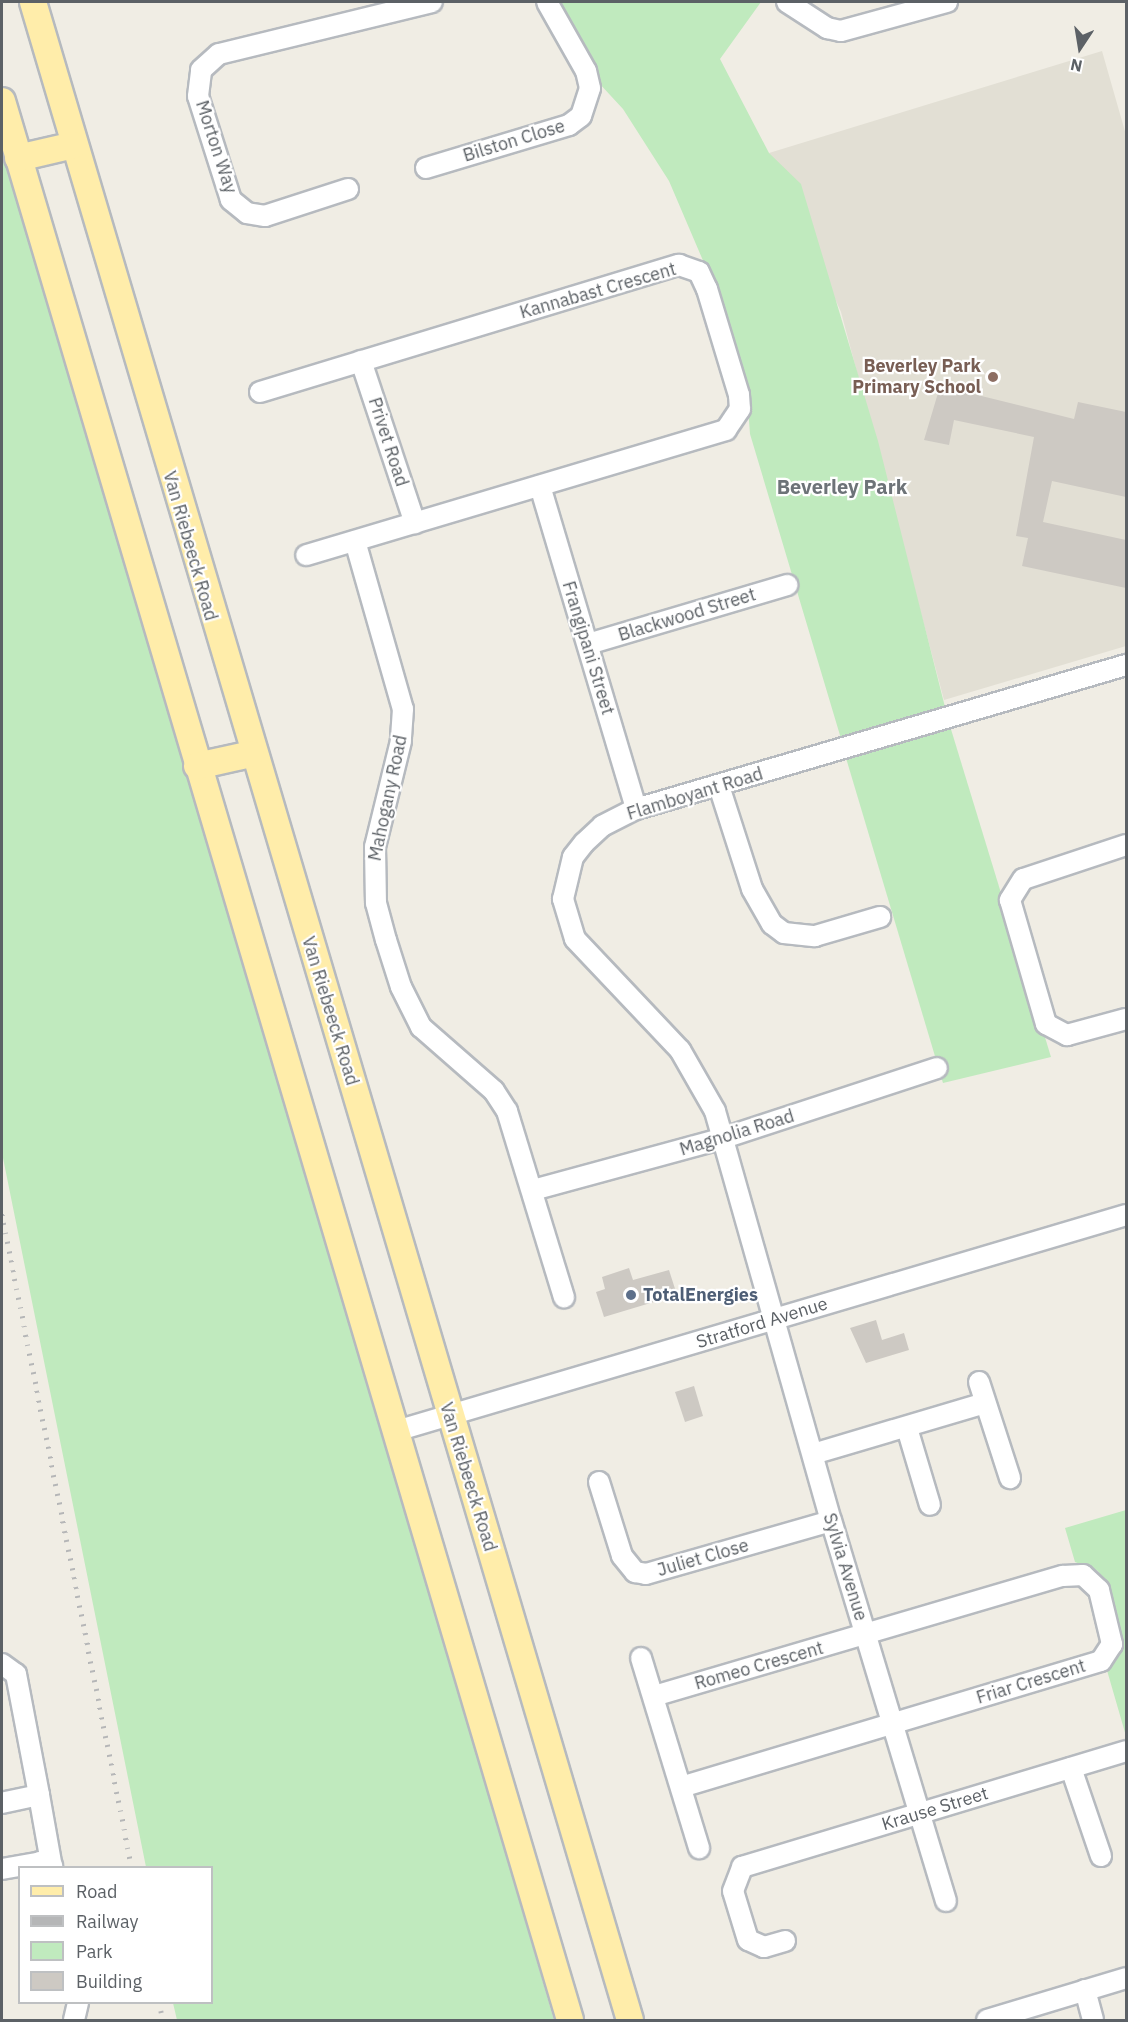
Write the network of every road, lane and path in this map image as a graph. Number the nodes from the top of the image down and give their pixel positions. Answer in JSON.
{"nodes":[{"id":1,"x":33,"y":2,"type":"edge"},
{"id":2,"x":432,"y":2,"type":"edge"},
{"id":3,"x":547,"y":2,"type":"edge"},
{"id":4,"x":787,"y":2,"type":"edge"},
{"id":5,"x":947,"y":2,"type":"edge"},
{"id":6,"x":2,"y":101,"type":"edge"},
{"id":7,"x":74,"y":145,"type":"junction"},
{"id":8,"x":18,"y":158,"type":"junction"},
{"id":9,"x":426,"y":168,"type":"dead end"},
{"id":10,"x":348,"y":189,"type":"dead end"},
{"id":11,"x":362,"y":361,"type":"junction"},
{"id":12,"x":260,"y":392,"type":"dead end"},
{"id":13,"x":540,"y":486,"type":"junction"},
{"id":14,"x":415,"y":523,"type":"junction"},
{"id":15,"x":355,"y":541,"type":"junction"},
{"id":16,"x":306,"y":555,"type":"dead end"},
{"id":17,"x":787,"y":585,"type":"dead end"},
{"id":18,"x":588,"y":644,"type":"junction"},
{"id":19,"x":1126,"y":665,"type":"edge"},
{"id":20,"x":251,"y":754,"type":"junction"},
{"id":21,"x":197,"y":766,"type":"junction"},
{"id":22,"x":719,"y":786,"type":"junction"},
{"id":23,"x":636,"y":809,"type":"junction"},
{"id":24,"x":1126,"y":845,"type":"edge"},
{"id":25,"x":880,"y":917,"type":"dead end"},
{"id":26,"x":1126,"y":1019,"type":"edge"},
{"id":27,"x":938,"y":1068,"type":"dead end"},
{"id":28,"x":724,"y":1138,"type":"junction"},
{"id":29,"x":534,"y":1190,"type":"junction"},
{"id":30,"x":1126,"y":1215,"type":"edge"},
{"id":31,"x":564,"y":1297,"type":"dead end"},
{"id":32,"x":775,"y":1320,"type":"junction"},
{"id":33,"x":979,"y":1382,"type":"dead end"},
{"id":34,"x":985,"y":1403,"type":"junction"},
{"id":35,"x":449,"y":1416,"type":"junction"},
{"id":36,"x":906,"y":1428,"type":"junction"},
{"id":37,"x":396,"y":1431,"type":"junction"},
{"id":38,"x":813,"y":1454,"type":"junction"},
{"id":39,"x":1010,"y":1478,"type":"dead end"},
{"id":40,"x":599,"y":1482,"type":"dead end"},
{"id":41,"x":930,"y":1505,"type":"dead end"},
{"id":42,"x":831,"y":1521,"type":"junction"},
{"id":43,"x":865,"y":1636,"type":"junction"},
{"id":44,"x":641,"y":1658,"type":"dead end"},
{"id":45,"x":2,"y":1664,"type":"edge"},
{"id":46,"x":654,"y":1696,"type":"junction"},
{"id":47,"x":891,"y":1724,"type":"junction"},
{"id":48,"x":1126,"y":1751,"type":"edge"},
{"id":49,"x":1071,"y":1768,"type":"junction"},
{"id":50,"x":681,"y":1787,"type":"junction"},
{"id":51,"x":39,"y":1795,"type":"junction"},
{"id":52,"x":2,"y":1803,"type":"edge"},
{"id":53,"x":921,"y":1814,"type":"junction"},
{"id":54,"x":699,"y":1848,"type":"dead end"},
{"id":55,"x":1101,"y":1856,"type":"dead end"},
{"id":56,"x":18,"y":1866,"type":"edge"},
{"id":57,"x":18,"y":1866,"type":"edge"},
{"id":58,"x":50,"y":1866,"type":"edge"},
{"id":59,"x":52,"y":1866,"type":"edge"},
{"id":60,"x":2,"y":1869,"type":"edge"},
{"id":61,"x":946,"y":1901,"type":"dead end"},
{"id":62,"x":785,"y":1941,"type":"dead end"},
{"id":63,"x":1126,"y":1977,"type":"edge"},
{"id":64,"x":1084,"y":1990,"type":"junction"},
{"id":65,"x":78,"y":2004,"type":"edge"},
{"id":66,"x":74,"y":2020,"type":"edge"},
{"id":67,"x":570,"y":2020,"type":"edge"},
{"id":68,"x":630,"y":2020,"type":"edge"},
{"id":69,"x":987,"y":2020,"type":"edge"},
{"id":70,"x":1093,"y":2020,"type":"edge"}],
"edges":[{"from":1,"to":7,"type":"main road","name":"Van Riebeeck Road"},
{"from":2,"to":10,"type":"street","name":"Morton Way"},
{"from":3,"to":9,"type":"street","name":"Bilston Close"},
{"from":4,"to":5,"type":"street"},
{"from":6,"to":8,"type":"main road"},
{"from":7,"to":8,"type":"main road"},
{"from":7,"to":20,"type":"main road","name":"Van Riebeeck Road"},
{"from":8,"to":21,"type":"main road"},
{"from":11,"to":12,"type":"street","name":"Kannabast Crescent"},
{"from":11,"to":13,"type":"street","name":"Kannabast Crescent"},
{"from":11,"to":14,"type":"street","name":"Privet Road"},
{"from":13,"to":14,"type":"street","name":"Kannabast Crescent"},
{"from":13,"to":18,"type":"street","name":"Frangipani Street"},
{"from":14,"to":15,"type":"street","name":"Kannabast Crescent"},
{"from":15,"to":16,"type":"street","name":"Kannabast Crescent"},
{"from":15,"to":29,"type":"street","name":"Mahogany Road"},
{"from":17,"to":18,"type":"street","name":"Blackwood Street"},
{"from":18,"to":23,"type":"street","name":"Frangipani Street"},
{"from":19,"to":22,"type":"street","name":"Flamboyant Road"},
{"from":20,"to":21,"type":"main road"},
{"from":20,"to":35,"type":"main road","name":"Van Riebeeck Road"},
{"from":21,"to":37,"type":"main road"},
{"from":22,"to":23,"type":"street","name":"Flamboyant Road"},
{"from":22,"to":25,"type":"street"},
{"from":23,"to":28,"type":"street","name":"Flamboyant Road"},
{"from":24,"to":26,"type":"street"},
{"from":27,"to":28,"type":"street","name":"Magnolia Road"},
{"from":28,"to":29,"type":"street","name":"Magnolia Road"},
{"from":28,"to":32,"type":"street","name":"Flamboyant Road"},
{"from":29,"to":31,"type":"street","name":"Mahogany Road"},
{"from":30,"to":32,"type":"street","name":"Stratford Avenue"},
{"from":32,"to":35,"type":"street","name":"Stratford Avenue"},
{"from":32,"to":38,"type":"street","name":"Sylvia Avenue"},
{"from":33,"to":34,"type":"street"},
{"from":34,"to":36,"type":"street"},
{"from":34,"to":39,"type":"street"},
{"from":35,"to":37,"type":"street","name":"Stratford Avenue"},
{"from":35,"to":68,"type":"main road","name":"Van Riebeeck Road"},
{"from":36,"to":38,"type":"street"},
{"from":36,"to":41,"type":"street"},
{"from":37,"to":67,"type":"main road"},
{"from":38,"to":42,"type":"street","name":"Sylvia Avenue"},
{"from":40,"to":42,"type":"street","name":"Juliet Close"},
{"from":42,"to":43,"type":"street","name":"Sylvia Avenue"},
{"from":43,"to":46,"type":"street","name":"Romeo Crescent"},
{"from":43,"to":47,"type":"street","name":"Sylvia Avenue"},
{"from":43,"to":47,"type":"street","name":"Friar Crescent"},
{"from":44,"to":46,"type":"street"},
{"from":45,"to":51,"type":"street"},
{"from":46,"to":50,"type":"street"},
{"from":47,"to":50,"type":"street"},
{"from":47,"to":53,"type":"street","name":"Sylvia Avenue"},
{"from":48,"to":49,"type":"street","name":"Krause Street"},
{"from":49,"to":53,"type":"street","name":"Krause Street"},
{"from":49,"to":55,"type":"street"},
{"from":50,"to":54,"type":"street"},
{"from":51,"to":52,"type":"street"},
{"from":51,"to":59,"type":"street"},
{"from":53,"to":61,"type":"street","name":"Sylvia Avenue"},
{"from":53,"to":62,"type":"street","name":"Krause Street"},
{"from":56,"to":60,"type":"street"},
{"from":57,"to":58,"type":"street"},
{"from":63,"to":64,"type":"street"},
{"from":64,"to":69,"type":"street"},
{"from":64,"to":70,"type":"street"},
{"from":65,"to":66,"type":"street"}]}
